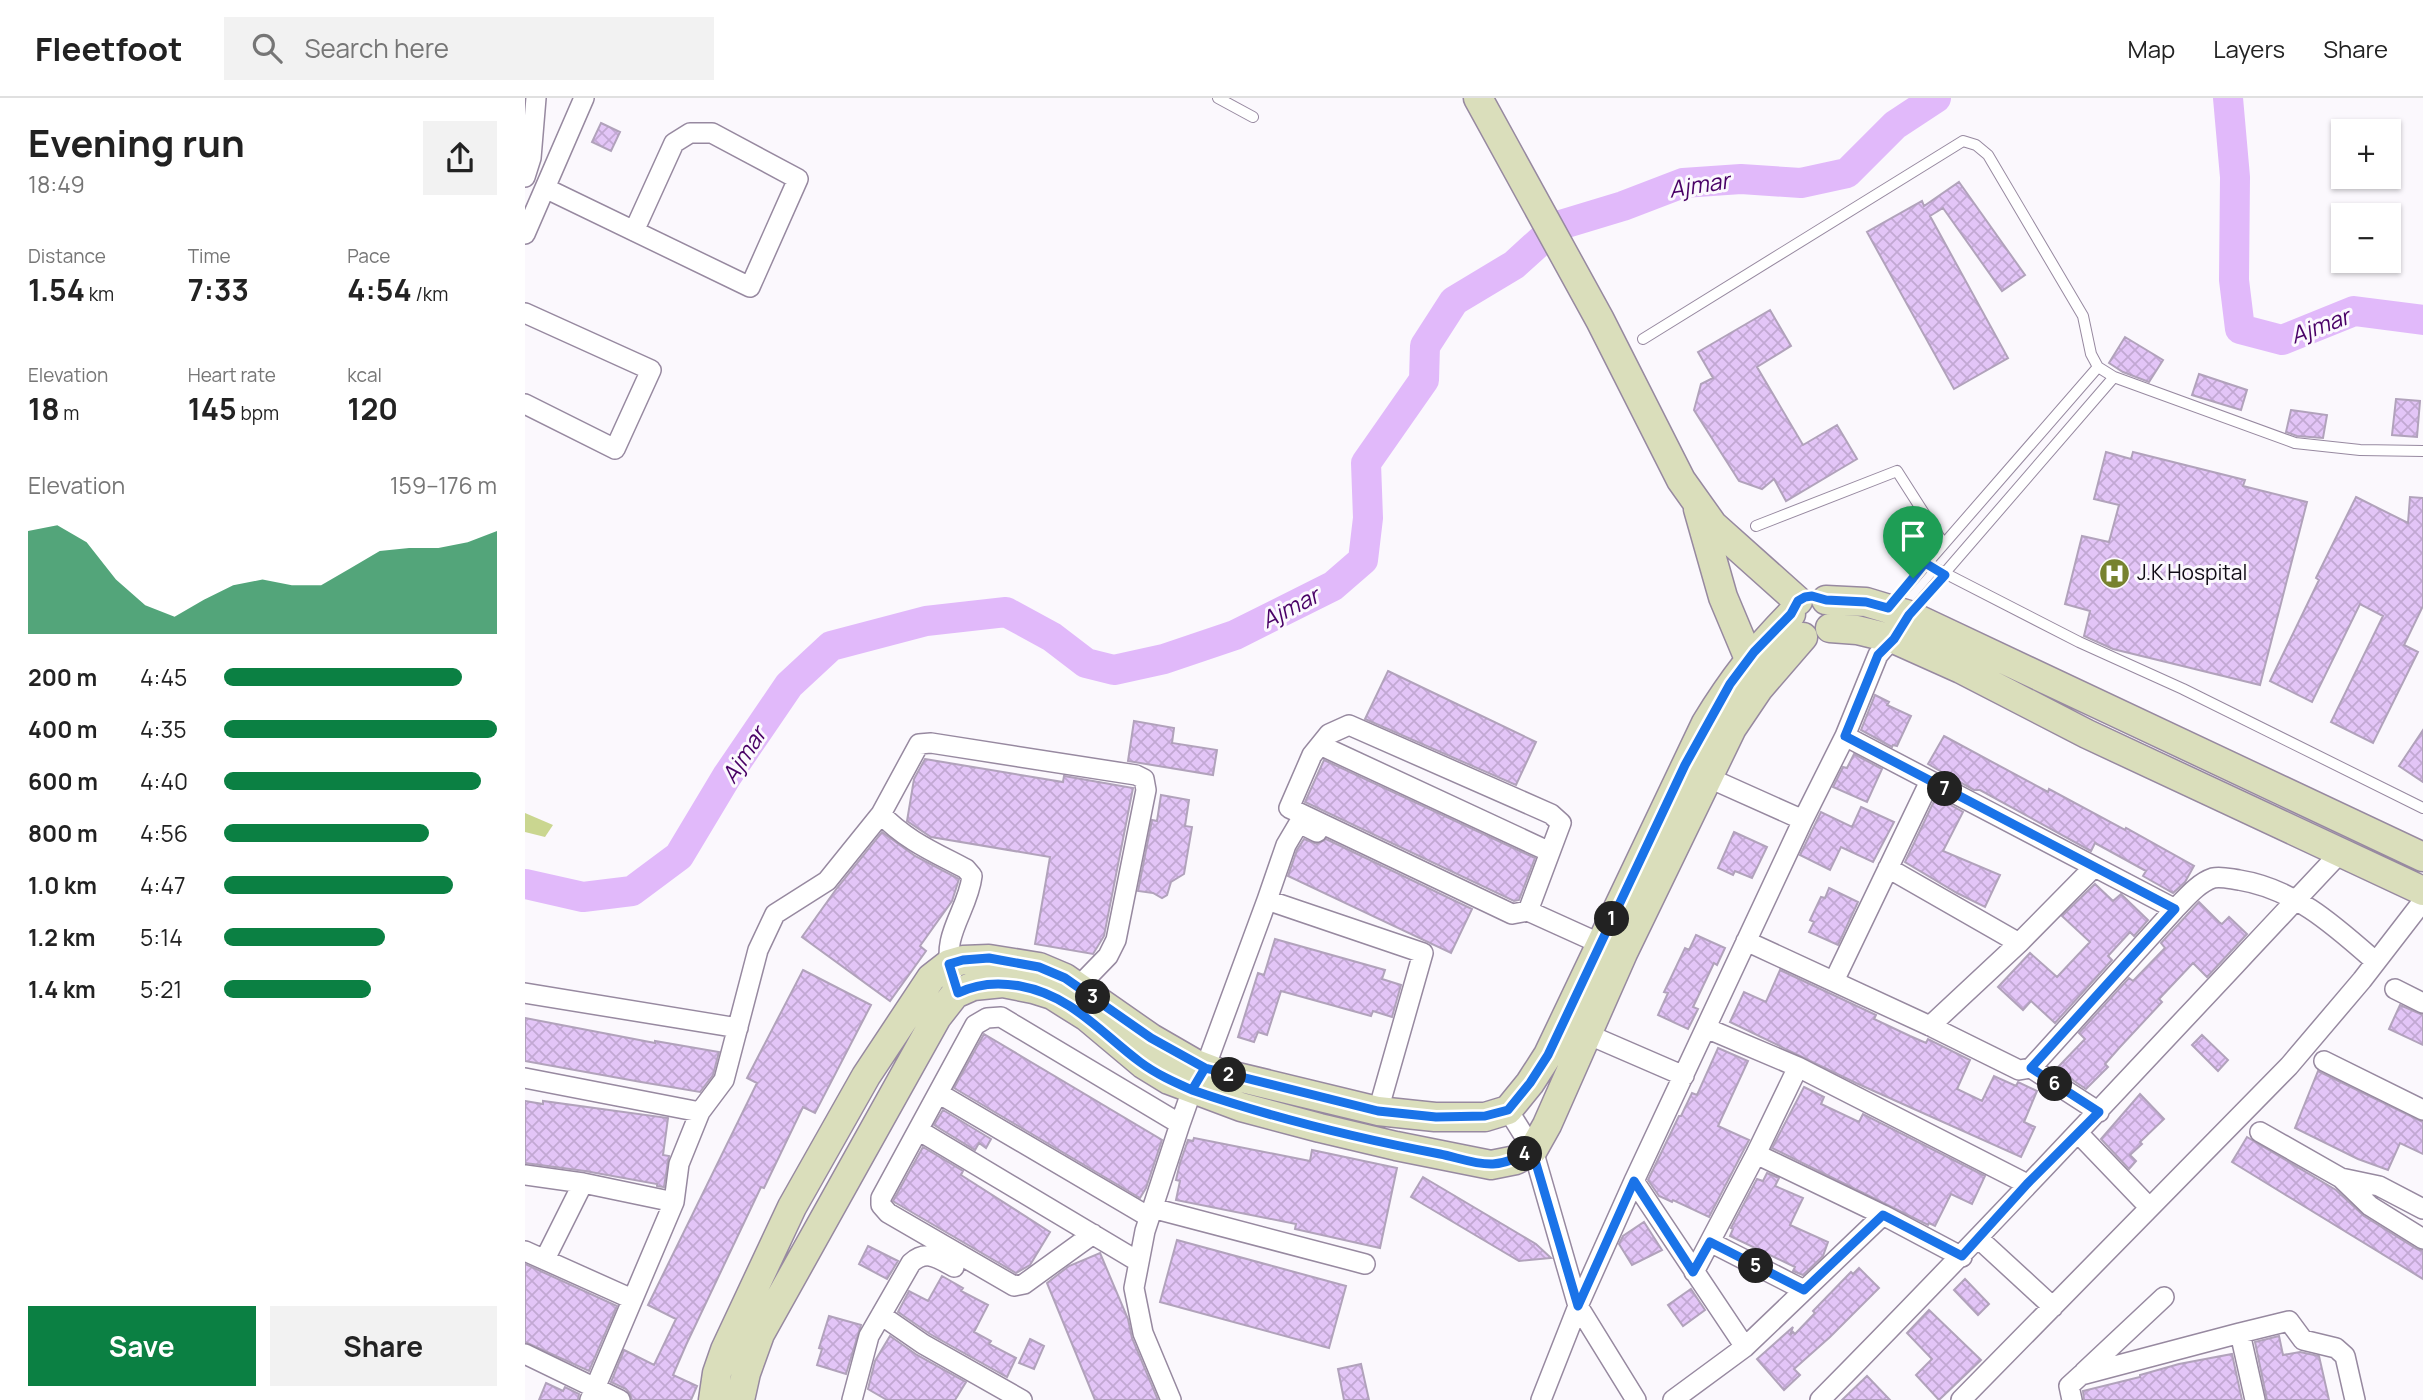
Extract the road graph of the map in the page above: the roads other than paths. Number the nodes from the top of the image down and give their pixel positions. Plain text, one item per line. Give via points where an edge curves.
1 (536, 98) edge
2 (584, 98) edge
3 (1218, 98) edge
4 (1478, 98) edge
5 (1253, 117) dead end
6 (525, 177) edge
7 (545, 188) junction
8 (634, 231) junction
9 (525, 234) edge
10 (525, 313) edge
11 (1643, 339) dead end
12 (2098, 367) junction
13 (2114, 377) junction
14 (525, 404) edge
15 (2423, 451) edge
16 (1696, 501) junction
17 (1756, 526) dead end
18 (1943, 543) junction
19 (1925, 563) junction
20 (1945, 575) junction
21 (1898, 611) junction
22 (1805, 613) junction
23 (1882, 642) junction
24 (1749, 659) junction
25 (1845, 736) junction
26 (1320, 745) junction
27 (1707, 777) junction
28 (1930, 781) junction
29 (2423, 808) edge
30 (881, 814) junction
31 (1803, 820) junction
32 (1551, 852) junction
33 (2341, 852) junction
34 (2423, 857) edge
35 (2094, 867) junction
36 (1888, 868) junction
37 (2423, 891) edge
38 (2296, 899) junction
39 (1267, 900) junction
40 (2423, 901) edge
41 (1471, 903) dead end
42 (2175, 909) junction
43 (1528, 911) junction
44 (1746, 941) junction
45 (2019, 943) junction
46 (1611, 949) junction
47 (2376, 962) junction
48 (949, 964) junction
49 (1834, 981) junction
50 (2395, 989) dead end
51 (525, 993) edge
52 (958, 993) junction
53 (1083, 1002) junction
54 (2423, 1003) edge
55 (1930, 1026) junction
56 (738, 1028) junction
57 (1706, 1028) junction
58 (1587, 1034) junction
59 (2324, 1061) dead end
60 (1798, 1067) junction
61 (2031, 1068) junction
62 (1684, 1076) junction
63 (525, 1078) edge
64 (1199, 1079) junction
65 (938, 1093) junction
66 (1508, 1110) junction
67 (2423, 1110) edge
68 (1378, 1111) junction
69 (700, 1112) junction
70 (2099, 1112) junction
71 (1180, 1124) junction
72 (918, 1130) junction
73 (2260, 1132) dead end
74 (2078, 1133) junction
75 (1532, 1150) junction
76 (1756, 1154) junction
77 (525, 1175) edge
78 (2341, 1178) junction
79 (1634, 1181) junction
80 (583, 1183) junction
81 (2027, 1184) junction
82 (674, 1202) junction
83 (2149, 1207) junction
84 (2423, 1209) edge
85 (1151, 1213) junction
86 (1883, 1215) junction
87 (1093, 1234) junction
88 (1977, 1238) junction
89 (2423, 1239) edge
90 (1710, 1242) junction
91 (525, 1251) edge
92 (1962, 1256) junction
93 (545, 1259) junction
94 (1139, 1262) junction
95 (1365, 1264) dead end
96 (954, 1267) dead end
97 (1693, 1272) junction
98 (1804, 1290) junction
99 (2164, 1297) dead end
100 (632, 1299) junction
101 (1578, 1306) junction
102 (2053, 1307) junction
103 (881, 1315) junction
104 (2240, 1332) junction
105 (1745, 1348) junction
106 (525, 1354) edge
107 (2081, 1375) junction
108 (593, 1394) edge
109 (620, 1400) edge
110 (713, 1400) edge
111 (740, 1400) edge
112 (852, 1400) edge
113 (1021, 1400) edge
114 (1171, 1400) edge
115 (1541, 1400) edge
116 (1636, 1400) edge
117 (1673, 1400) edge
118 (1820, 1400) edge
119 (1961, 1400) edge
120 (2072, 1400) edge
121 (2255, 1400) edge
122 (2355, 1400) edge

1 - 6 street
2 - 7 street
3 - 5 lane
4 - 16 street
7 - 8 street
7 - 9 street
8 - 8 street via 674,143 690,133 712,133 798,179 750,286
10 - 14 street via 651,370 615,449
11 - 12 lane via 1963,141 1988,155 2083,316
12 - 13 lane
12 - 18 lane
13 - 15 lane via 2295,443
13 - 20 lane
16 - 22 street via 1713,525
16 - 24 street via 1723,597
17 - 18 lane via 1897,471
18 - 19 lane
19 - 20 lane
19 - 21 lane
20 - 21 lane
20 - 29 lane
21 - 22 street via 1866,602
21 - 23 street
21 - 34 street
22 - 23 street via 1833,612 1830,628
22 - 24 street
22 - 27 street via 1732,728
23 - 25 street
23 - 33 street via 1961,669 2087,734
24 - 46 street via 1706,723
25 - 28 street
25 - 31 street
26 - 32 street
26 - 32 street via 1329,734 1349,725 1551,814 1561,823
26 - 43 street via 1289,808 1512,914
27 - 31 street
27 - 46 street
28 - 35 street
28 - 36 street
30 - 48 street via 894,829 972,876 951,934
30 - 53 street via 919,744 1144,779 1146,790 1116,940
30 - 56 street via 827,881 775,914 758,950
31 - 44 street
32 - 43 street
33 - 37 street
33 - 38 street
35 - 42 street
35 - 45 street
36 - 45 street
36 - 49 street
38 - 42 street via 2247,881 2215,877
38 - 47 street
38 - 70 street
39 - 41 street via 1286,845 1299,823
39 - 64 street
39 - 68 street via 1423,953
40 - 47 street
42 - 61 street
43 - 46 street
44 - 49 street
44 - 57 street
45 - 55 street
46 - 58 street
46 - 66 street via 1548,1055
47 - 83 street via 2289,1066
48 - 52 street
48 - 53 street via 989,958 1039,967
48 - 110 street via 931,978 866,1076 792,1207 725,1350
49 - 55 street
50 - 54 street
51 - 56 street
52 - 53 street via 973,986 1003,983
52 - 111 street via 937,1017 760,1334
53 - 64 street via 1106,1035 1143,1064
55 - 61 street via 2019,1070
56 - 69 street via 724,1080
57 - 60 street
57 - 62 street
58 - 62 street
58 - 75 street
59 - 67 street
60 - 76 street
60 - 81 street
61 - 70 street
62 - 79 street
63 - 69 street
64 - 68 street
64 - 71 street
64 - 75 street via 1241,1107 1395,1146 1491,1165 1515,1160
65 - 71 street via 975,1025 1001,1017
65 - 72 street
65 - 85 street
66 - 68 street via 1485,1116 1436,1117
66 - 75 street
69 - 82 street via 679,1164
70 - 74 street
71 - 85 street
72 - 87 street
72 - 87 street via 881,1198 888,1213 1014,1286 1024,1284
73 - 78 street
74 - 81 street
74 - 83 street
75 - 101 street
76 - 86 street
76 - 90 street
77 - 80 street
78 - 84 street via 2379,1186
78 - 89 street via 2370,1206
79 - 97 street
79 - 101 street
80 - 82 street
80 - 93 street
81 - 88 street
82 - 100 street
83 - 102 street
85 - 94 street
85 - 95 street
86 - 92 street
86 - 98 street
87 - 94 street
88 - 92 street
88 - 102 street
90 - 97 street
90 - 98 street
91 - 93 street
92 - 118 street
93 - 100 street
94 - 114 street via 1134,1288 1143,1333
96 - 103 street via 930,1254 918,1256
97 - 105 street
98 - 105 street
99 - 107 street
100 - 108 street
101 - 115 street
101 - 116 street
102 - 119 street
103 - 112 street via 869,1336
103 - 113 street
104 - 107 street
104 - 121 street
104 - 122 street via 2289,1321 2303,1340 2336,1348 2345,1356
105 - 117 street
106 - 108 street
107 - 120 street via 2069,1386
108 - 109 street

